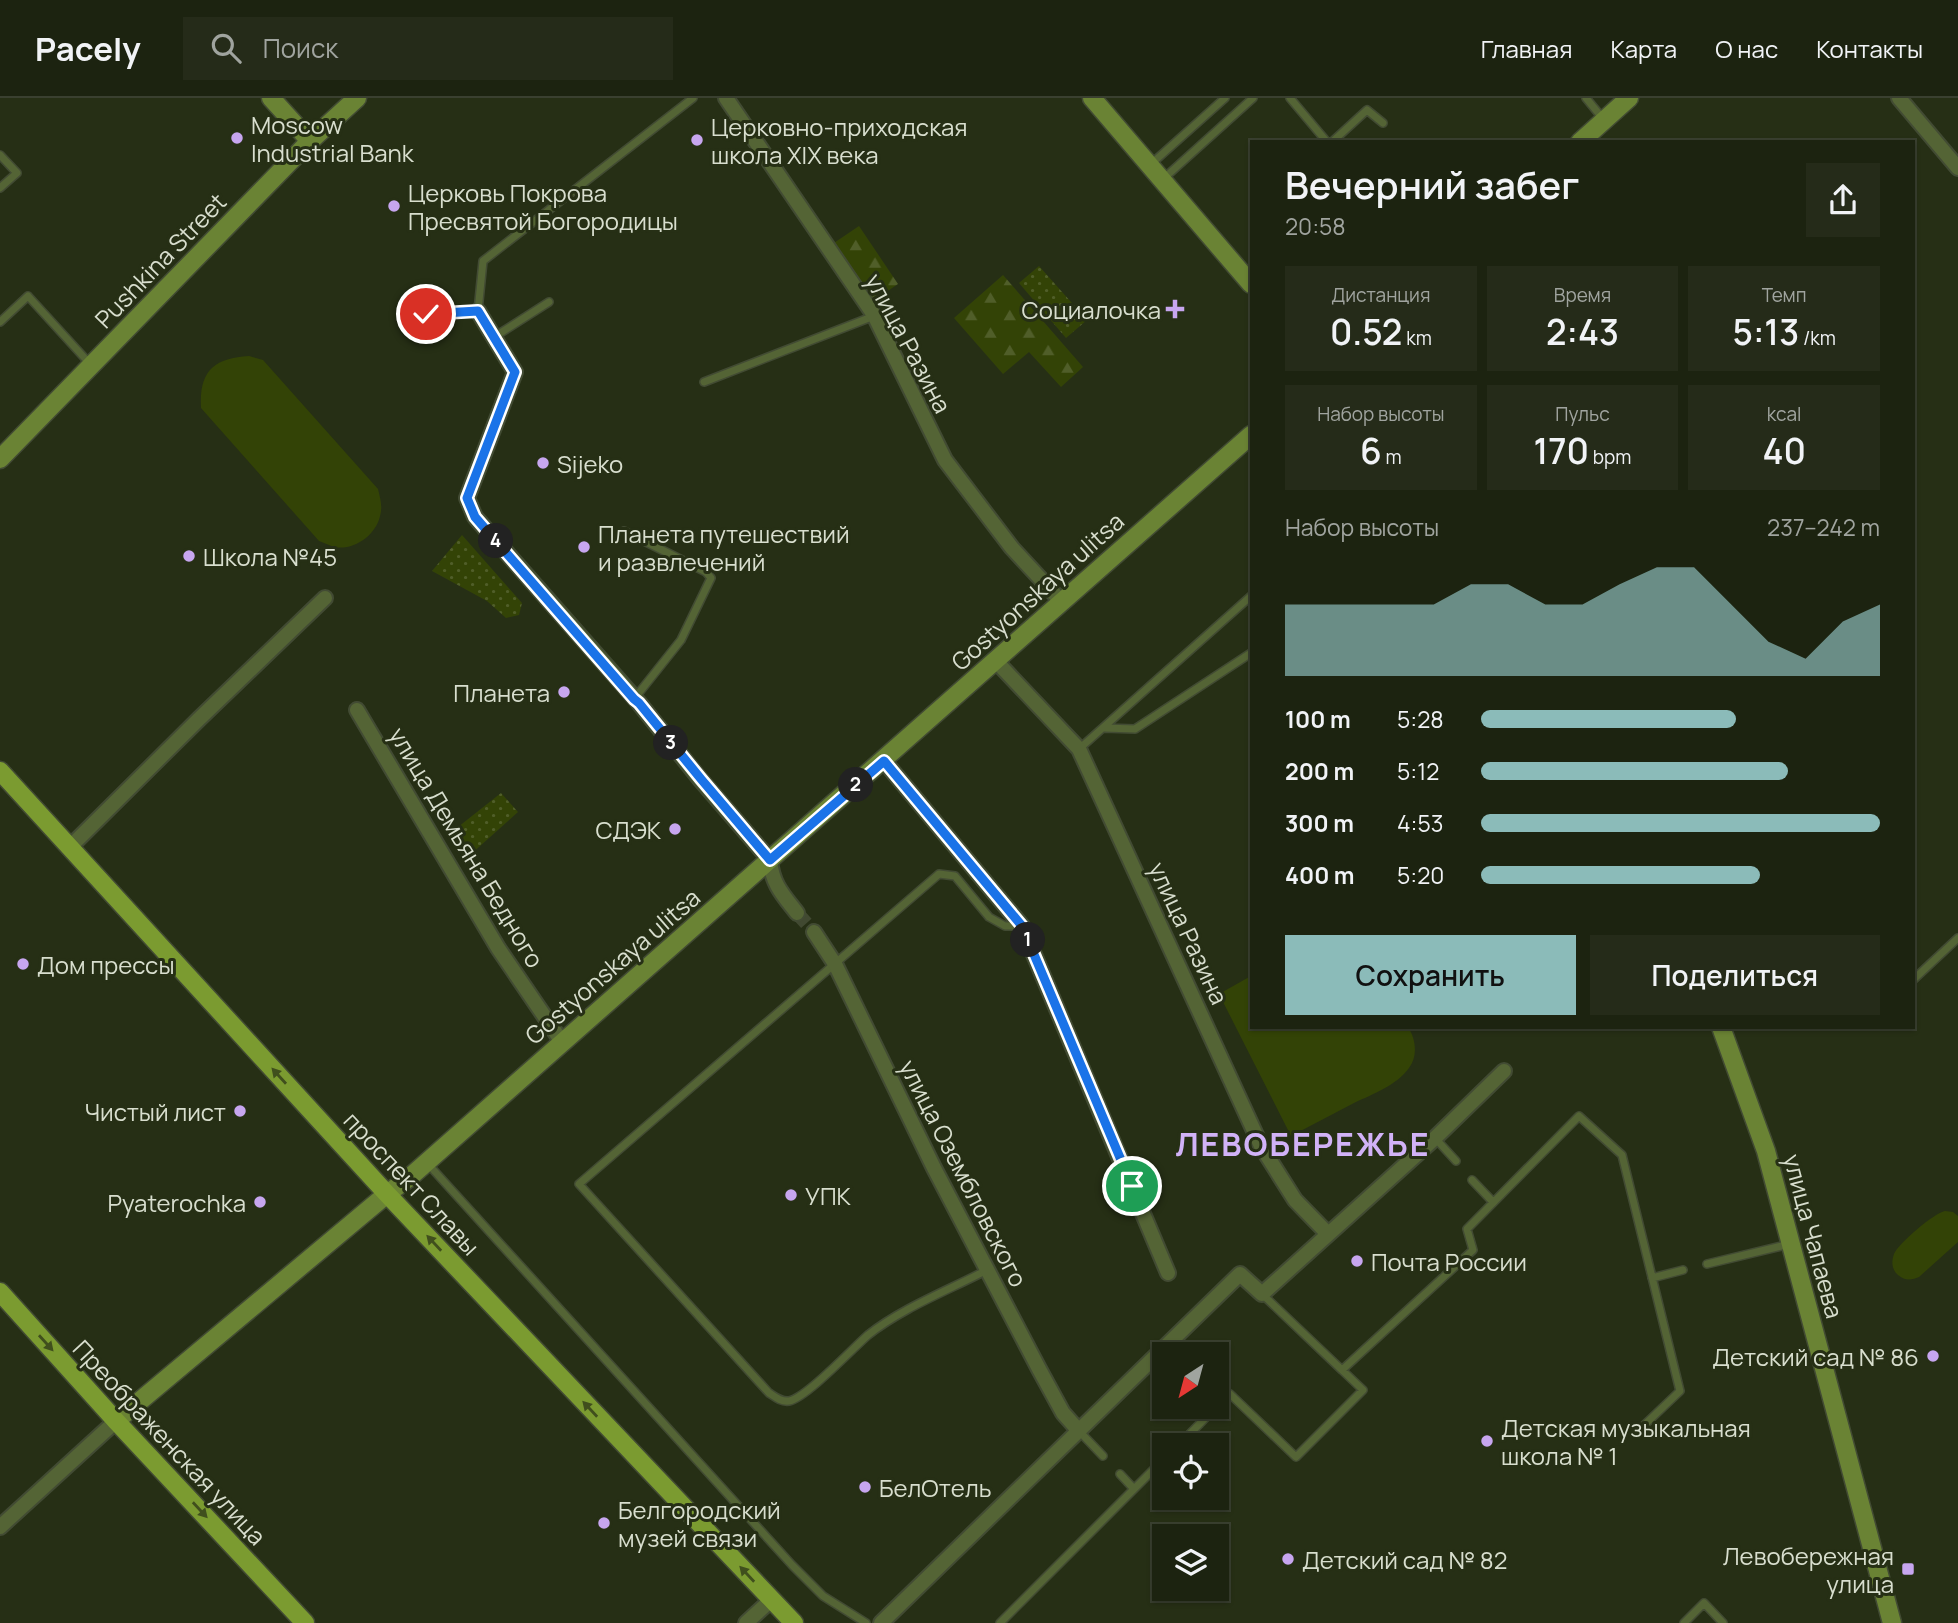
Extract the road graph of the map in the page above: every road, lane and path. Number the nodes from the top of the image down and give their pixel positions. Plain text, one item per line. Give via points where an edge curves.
1 (271, 98) edge
2 (357, 98) edge
3 (693, 98) edge
4 (726, 98) edge
5 (1092, 98) edge
6 (1225, 98) edge
7 (1253, 98) edge
8 (1290, 98) edge
9 (1586, 98) edge
10 (1629, 98) edge
11 (1899, 98) edge
12 (1605, 121) junction
13 (1383, 123) dead end
14 (1328, 140) edge
15 (1332, 140) edge
16 (1582, 140) edge
17 (310, 141) junction
18 (0, 155) edge
19 (1149, 165) junction
20 (1958, 168) edge
21 (1162, 180) junction
22 (0, 188) edge
23 (1250, 283) edge
24 (549, 302) dead end
25 (478, 311) junction
26 (426, 314) dead end
27 (874, 315) junction
28 (0, 322) edge
29 (494, 337) junction
30 (91, 365) junction
31 (704, 382) dead end
32 (1250, 436) edge
33 (0, 459) edge
34 (624, 531) dead end
35 (1250, 597) edge
36 (325, 598) dead end
37 (1061, 601) junction
38 (1250, 654) edge
39 (995, 660) junction
40 (634, 699) junction
41 (357, 710) dead end
42 (1104, 728) junction
43 (1079, 749) junction
44 (884, 761) junction
45 (0, 771) edge
46 (70, 848) junction
47 (770, 860) junction
48 (797, 913) tunnel mouth
49 (1022, 926) junction
50 (814, 932) tunnel mouth
51 (1958, 938) edge
52 (835, 964) junction
53 (1915, 978) edge
54 (1722, 1029) edge
55 (562, 1042) junction
56 (1504, 1071) dead end
57 (1435, 1138) junction
58 (426, 1161) junction
59 (1456, 1161) dead end
60 (1472, 1180) dead end
61 (387, 1194) junction
62 (1493, 1202) junction
63 (1328, 1234) junction
64 (1790, 1244) junction
65 (1707, 1264) dead end
66 (987, 1270) junction
67 (1683, 1270) dead end
68 (1168, 1273) dead end
69 (1652, 1278) junction
70 (0, 1292) edge
71 (1262, 1294) junction
72 (1342, 1370) junction
73 (1229, 1395) edge
74 (1204, 1419) edge
75 (116, 1421) junction
76 (1639, 1430) dead end
77 (1079, 1431) junction
78 (1191, 1433) edge
79 (1103, 1456) dead end
80 (1152, 1471) edge
81 (1121, 1474) dead end
82 (1134, 1489) junction
83 (0, 1527) edge
84 (771, 1600) junction
85 (305, 1623) edge
86 (746, 1623) edge
87 (794, 1623) edge
88 (866, 1623) edge
89 (881, 1623) edge
90 (1000, 1623) edge
91 (1684, 1623) edge
92 (1723, 1623) edge
93 (1892, 1623) edge

1 - 17 street
2 - 17 street, Pushkina Street
3 - 25 lane via 483,261
4 - 27 street, улица Разина
5 - 19 street
6 - 19 lane
7 - 21 lane
8 - 14 lane
9 - 12 lane
10 - 12 street
11 - 20 street
12 - 16 street
13 - 15 lane via 1367,110
17 - 30 street, Pushkina Street
18 - 22 lane via 17,173
19 - 21 street
21 - 23 street
24 - 29 lane
25 - 26 lane
25 - 29 street
27 - 31 lane
27 - 37 street, улица Разина via 945,460 1012,548
28 - 30 lane via 28,296
29 - 40 street via 515,372 467,498 475,517
30 - 33 street, Pushkina Street
32 - 37 street, Gostyonskaya ulitsa
34 - 40 lane via 711,578 681,640
35 - 42 lane
36 - 46 street
37 - 39 street, Gostyonskaya ulitsa
38 - 42 lane via 1135,729
39 - 43 street, улица Разина
39 - 44 street, Gostyonskaya ulitsa
40 - 47 street
41 - 55 street, улица Демьяна Бедного via 499,948
42 - 43 lane
43 - 63 street, улица Разина via 1261,1146 1295,1200
44 - 47 street, Gostyonskaya ulitsa
44 - 49 street
45 - 46 main road, проспект Славы
61 -> 46 main road, проспект Славы
47 - 48 street via 772,876
47 - 55 street, Gostyonskaya ulitsa
49 - 52 lane via 1005,926 989,917 955,876 939,874
49 - 68 street
50 - 52 street, улица Озембловского
51 - 53 lane
52 - 66 street, улица Озембловского
52 - 66 lane via 579,1184 779,1400 803,1394 892,1319
54 - 64 street, улица Чапаева via 1766,1151
55 - 58 street, Gostyonskaya ulitsa
56 - 57 street
57 - 59 lane
57 - 63 street
58 - 61 street, Gostyonskaya ulitsa
58 - 88 lane via 792,1565 823,1596
60 - 62 lane
61 - 75 street, Gostyonskaya ulitsa
84 -> 61 main road, проспект Славы
62 - 69 lane via 1579,1116 1622,1155
62 - 72 lane via 1466,1229 1473,1250
63 - 71 street
64 - 65 lane
64 - 93 street, улица Чапаева
66 - 77 street, улица Озембловского via 1063,1413
67 - 69 lane
69 - 76 lane via 1680,1391
70 -> 75 main road, Преображенская улица
71 - 72 lane
71 - 77 street via 1240,1274
72 - 73 lane via 1363,1390 1296,1457
74 - 78 lane
75 - 83 street, Gostyonskaya ulitsa
75 -> 85 main road, Преображенская улица
77 - 79 lane
77 - 89 street
80 - 82 lane
81 - 82 lane
82 - 90 lane
84 - 86 street
84 - 87 main road, проспект Славы
91 - 92 lane via 1704,1603

